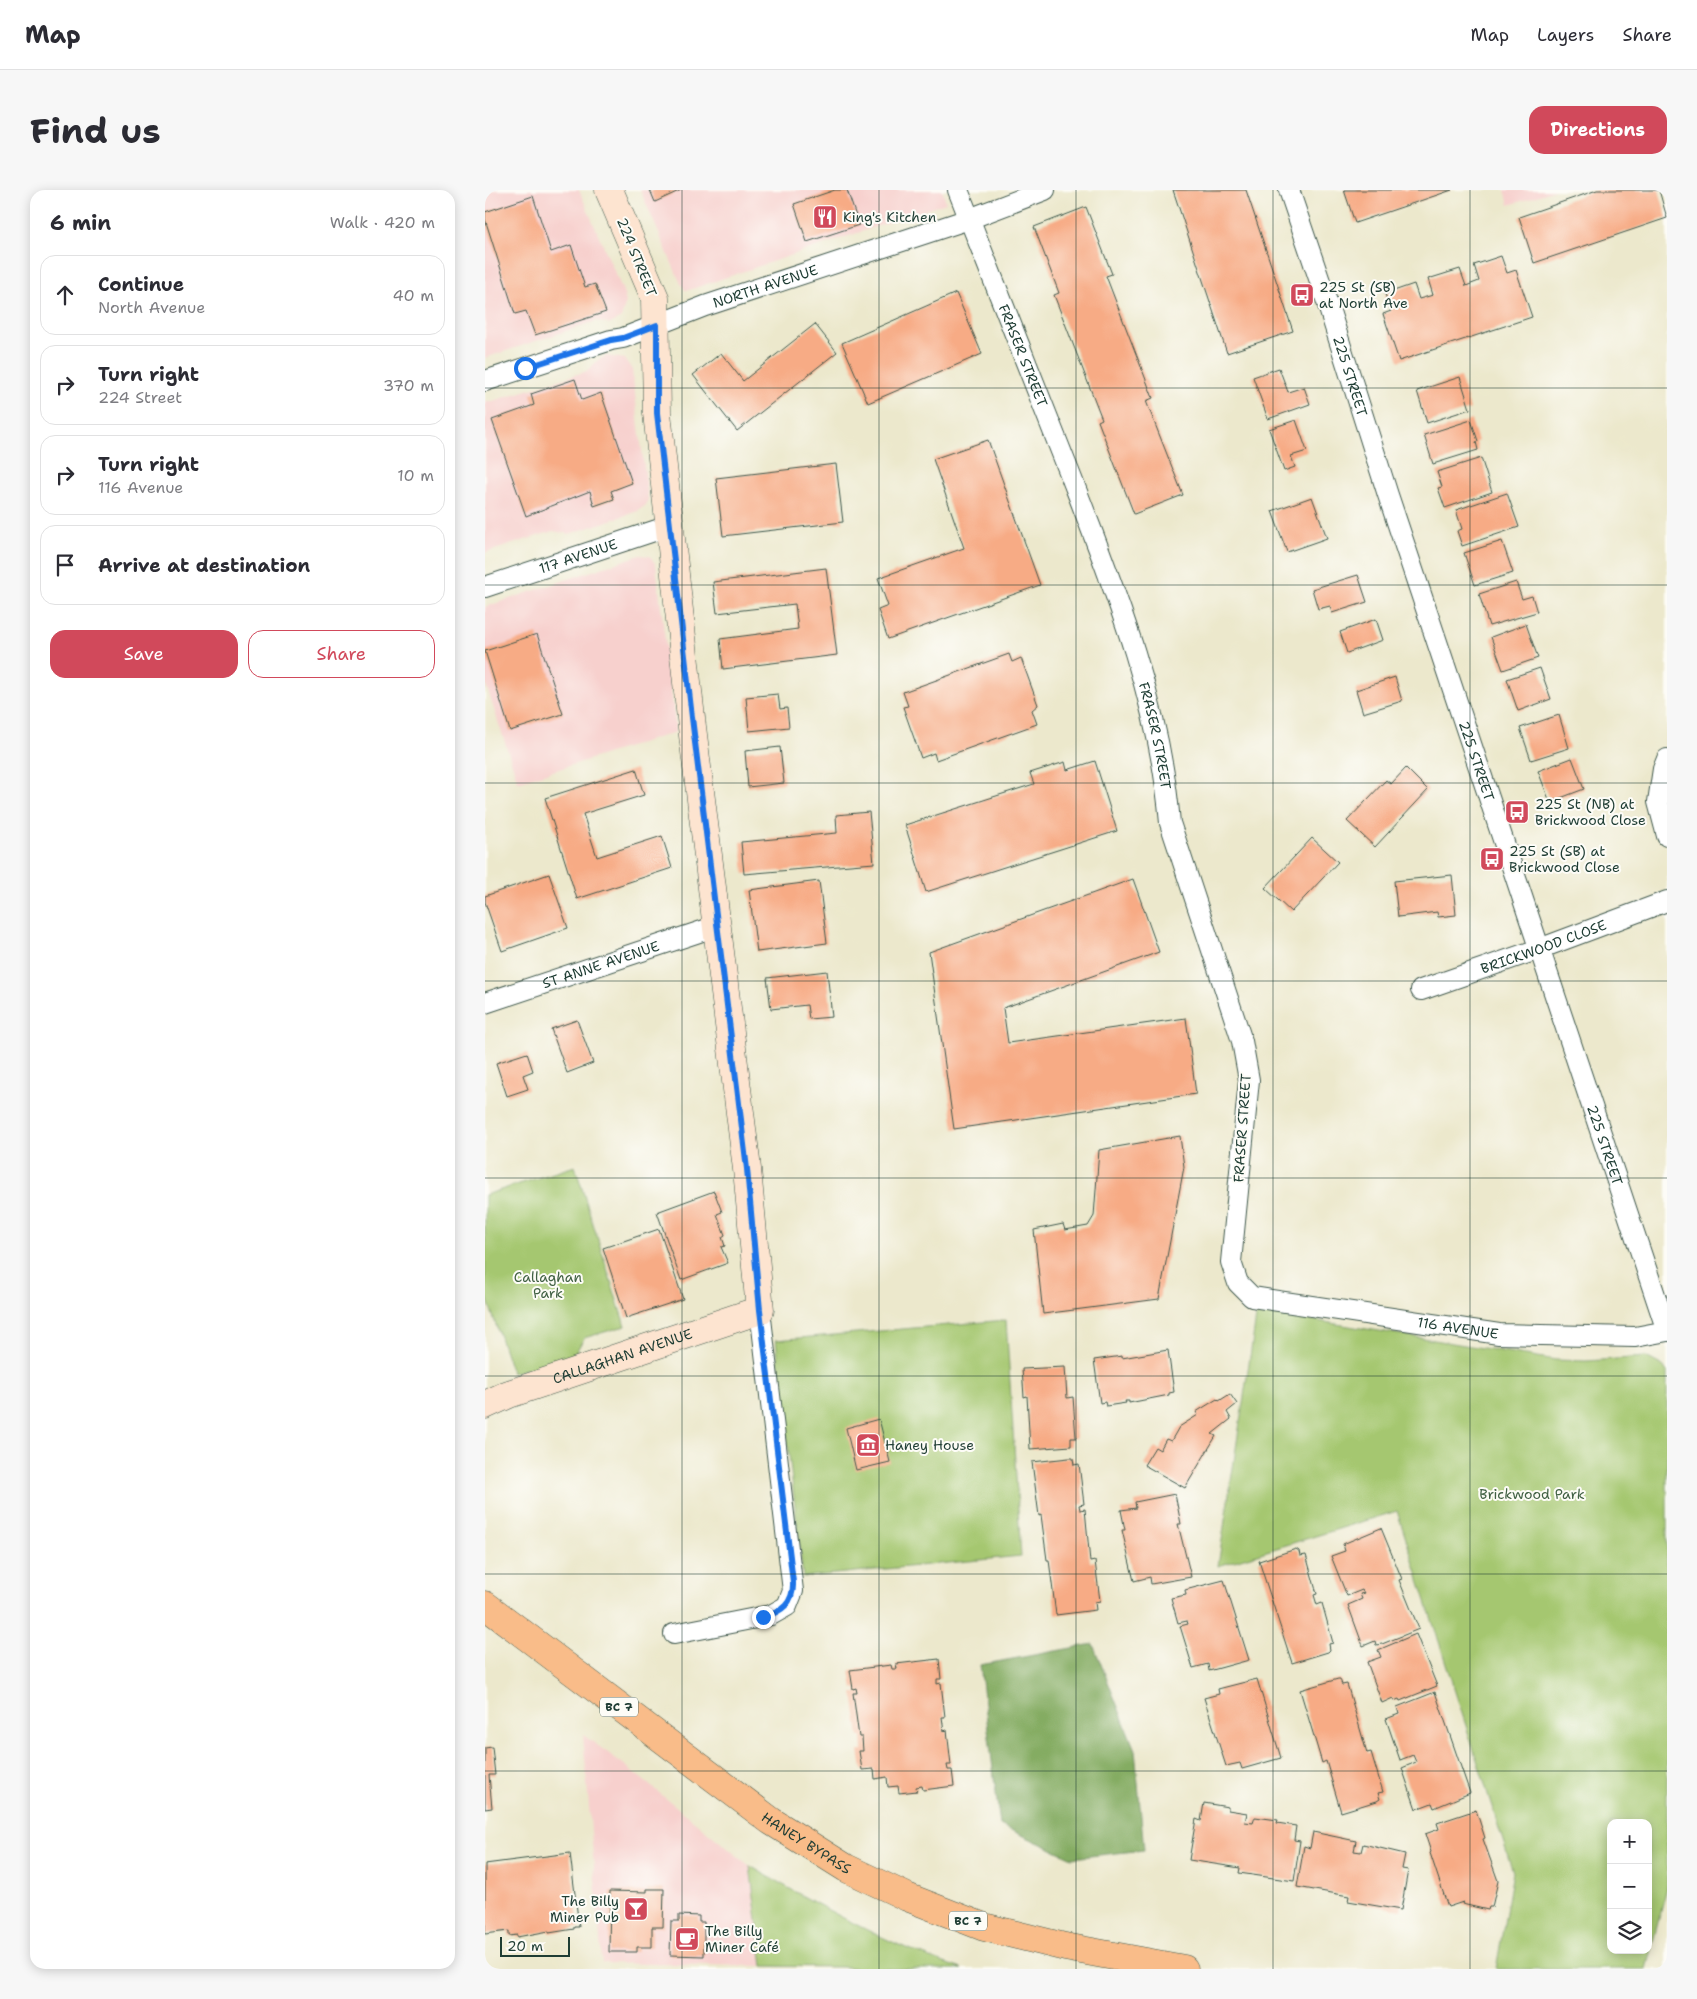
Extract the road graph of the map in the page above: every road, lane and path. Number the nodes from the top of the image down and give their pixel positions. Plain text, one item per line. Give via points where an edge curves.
1 (609, 190) edge
2 (958, 190) edge
3 (1045, 190) edge
4 (1289, 190) edge
5 (969, 219) junction
6 (657, 325) junction
7 (485, 381) edge
8 (669, 526) junction
9 (485, 587) edge
10 (1667, 759) edge
11 (1667, 836) edge
12 (1667, 901) edge
13 (717, 926) junction
14 (1539, 949) junction
15 (1421, 990) dead end
16 (485, 1003) edge
17 (1252, 1297) joint
18 (760, 1310) junction
19 (1667, 1331) edge
20 (485, 1405) edge
21 (485, 1605) edge
22 (673, 1634) dead end
23 (1184, 1969) edge

1 - 6 street, 224 STREET via 651,286
2 - 5 street, FRASER STREET
3 - 5 street, NORTH AVENUE
4 - 14 street, 225 STREET
5 - 6 street, NORTH AVENUE via 705,306
5 - 17 street, FRASER STREET via 1116,592 1154,722 1167,787 1170,823 1243,1041 1249,1080 1231,1262 1238,1283
6 - 7 street, NORTH AVENUE
6 - 8 street, 224 STREET via 657,413
8 - 9 street, 117 AVENUE
8 - 13 street, 224 STREET
10 - 11 street via 1658,802
12 - 14 street, BRICKWOOD CLOSE
13 - 16 street, ST ANNE AVENUE
13 - 18 street, 224 STREET via 747,1169
14 - 15 street, BRICKWOOD CLOSE
14 - 19 street, 225 STREET
17 - 19 street, 116 AVENUE via 1499,1334 1635,1337
18 - 20 street, CALLAGHAN AVENUE via 509,1394
18 - 22 street, 224 STREET via 793,1590 787,1606 780,1611
21 - 23 highway, HANEY BYPASS / BC 7 via 771,1822 846,1868 907,1898 984,1927 1065,1947

